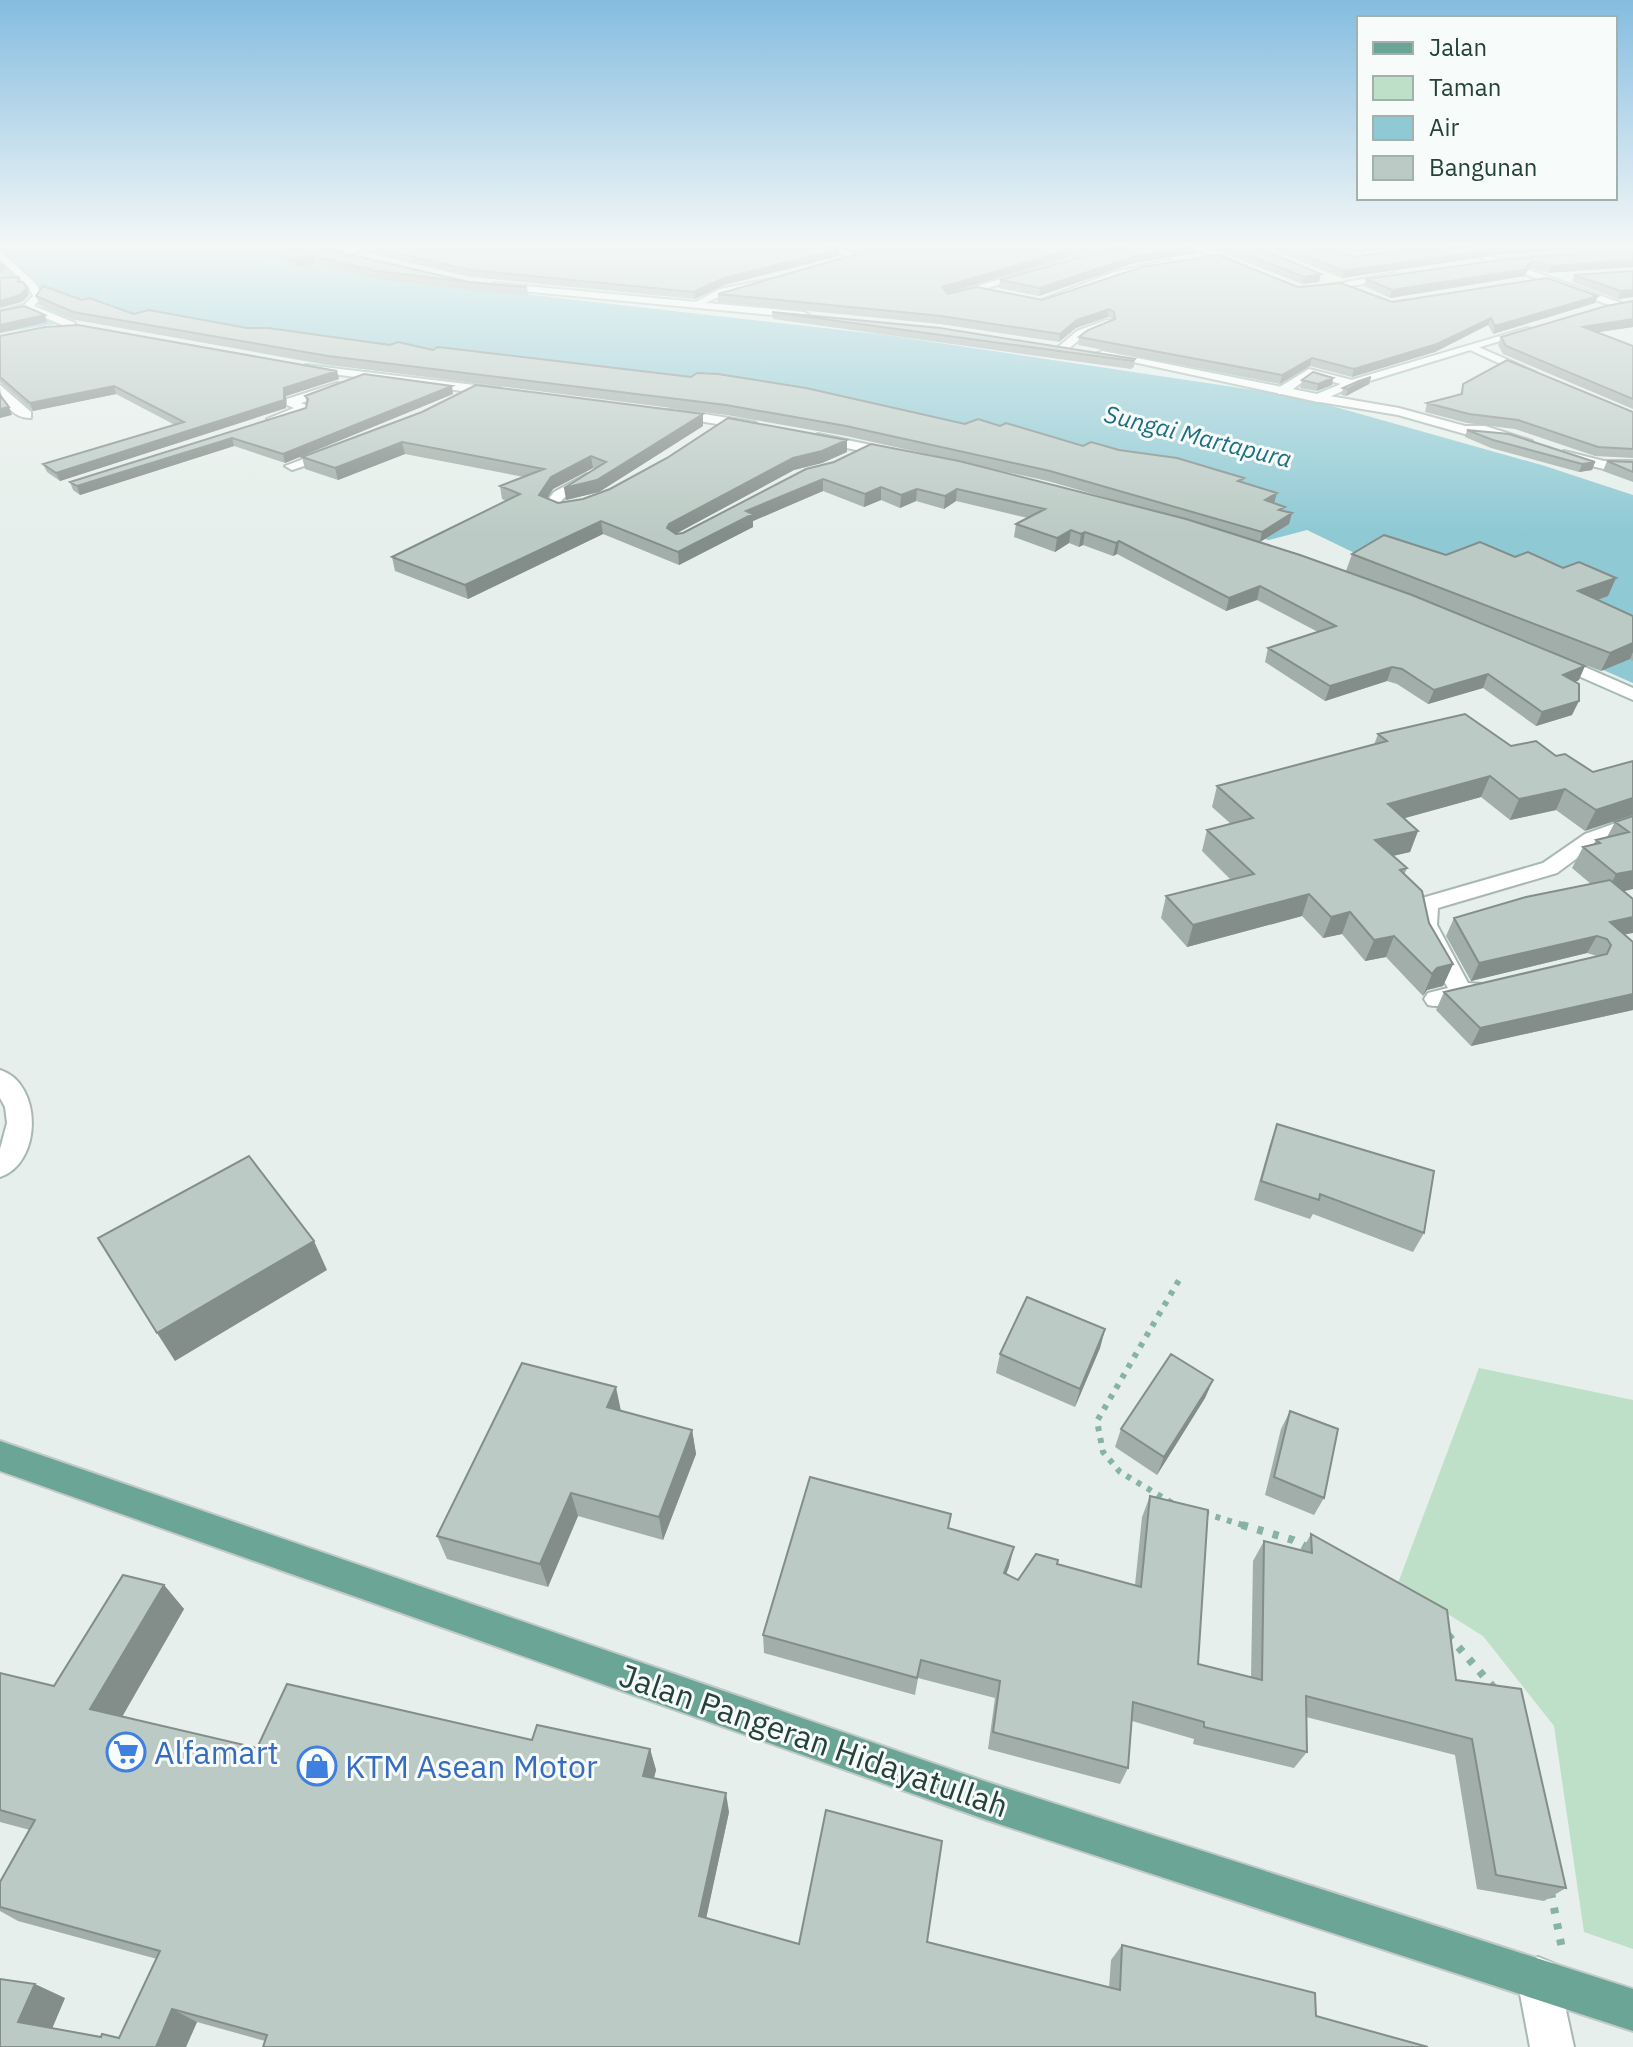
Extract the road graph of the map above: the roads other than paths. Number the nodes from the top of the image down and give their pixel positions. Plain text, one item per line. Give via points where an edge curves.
1 (1068, 344) edge
2 (1488, 344) edge
3 (1049, 346) edge
4 (1063, 348) junction
5 (1474, 348) junction
6 (1077, 350) edge
7 (1091, 352) edge
8 (290, 365) edge
9 (367, 376) junction
10 (1543, 379) edge
11 (1352, 383) junction
12 (0, 389) edge
13 (478, 390) junction
14 (1282, 391) junction
15 (521, 395) edge
16 (1318, 398) junction
17 (458, 400) edge
18 (1426, 405) edge
19 (664, 412) edge
20 (1399, 412) junction
21 (27, 415) dead end
22 (726, 422) junction
23 (258, 424) edge
24 (713, 430) edge
25 (774, 430) edge
26 (804, 435) edge
27 (345, 447) edge
28 (872, 449) junction
29 (912, 458) edge
30 (850, 459) edge
31 (1633, 465) edge
32 (292, 466) dead end
33 (597, 474) edge
34 (593, 502) edge
35 (1543, 653) edge
36 (1633, 695) edge
37 (1633, 823) edge
38 (1490, 986) edge
39 (1462, 993) junction
40 (1436, 999) dead end
41 (0, 1079) edge
42 (0, 1167) edge
43 (0, 1456) edge
44 (1554, 1984) junction
45 (1633, 2010) edge
46 (1552, 2047) edge

1 - 4 street
2 - 5 street
3 - 4 street
4 - 6 street
5 - 10 street
5 - 11 street
7 - 14 street
8 - 9 street
9 - 13 street
9 - 23 street via 291,402 304,409
11 - 14 street via 1309,372
11 - 16 street
12 - 21 street
13 - 15 street
13 - 17 street
14 - 16 street
16 - 20 street
18 - 20 street
19 - 22 street
20 - 31 street via 1465,430 1509,435 1604,465
22 - 24 street
22 - 25 street
26 - 28 street
27 - 32 street
28 - 29 street
28 - 30 street
33 - 34 street via 559,495 550,506 568,511
35 - 36 street
37 - 39 street via 1592,838 1550,868 1430,903 1426,925
38 - 39 street
39 - 40 street
41 - 42 street via 18,1107 20,1124
43 - 44 main road, Jalan Pangeran Hidayatullah via 987,1801
44 - 45 main road, Jalan Pangeran Hidayatullah
44 - 46 street

